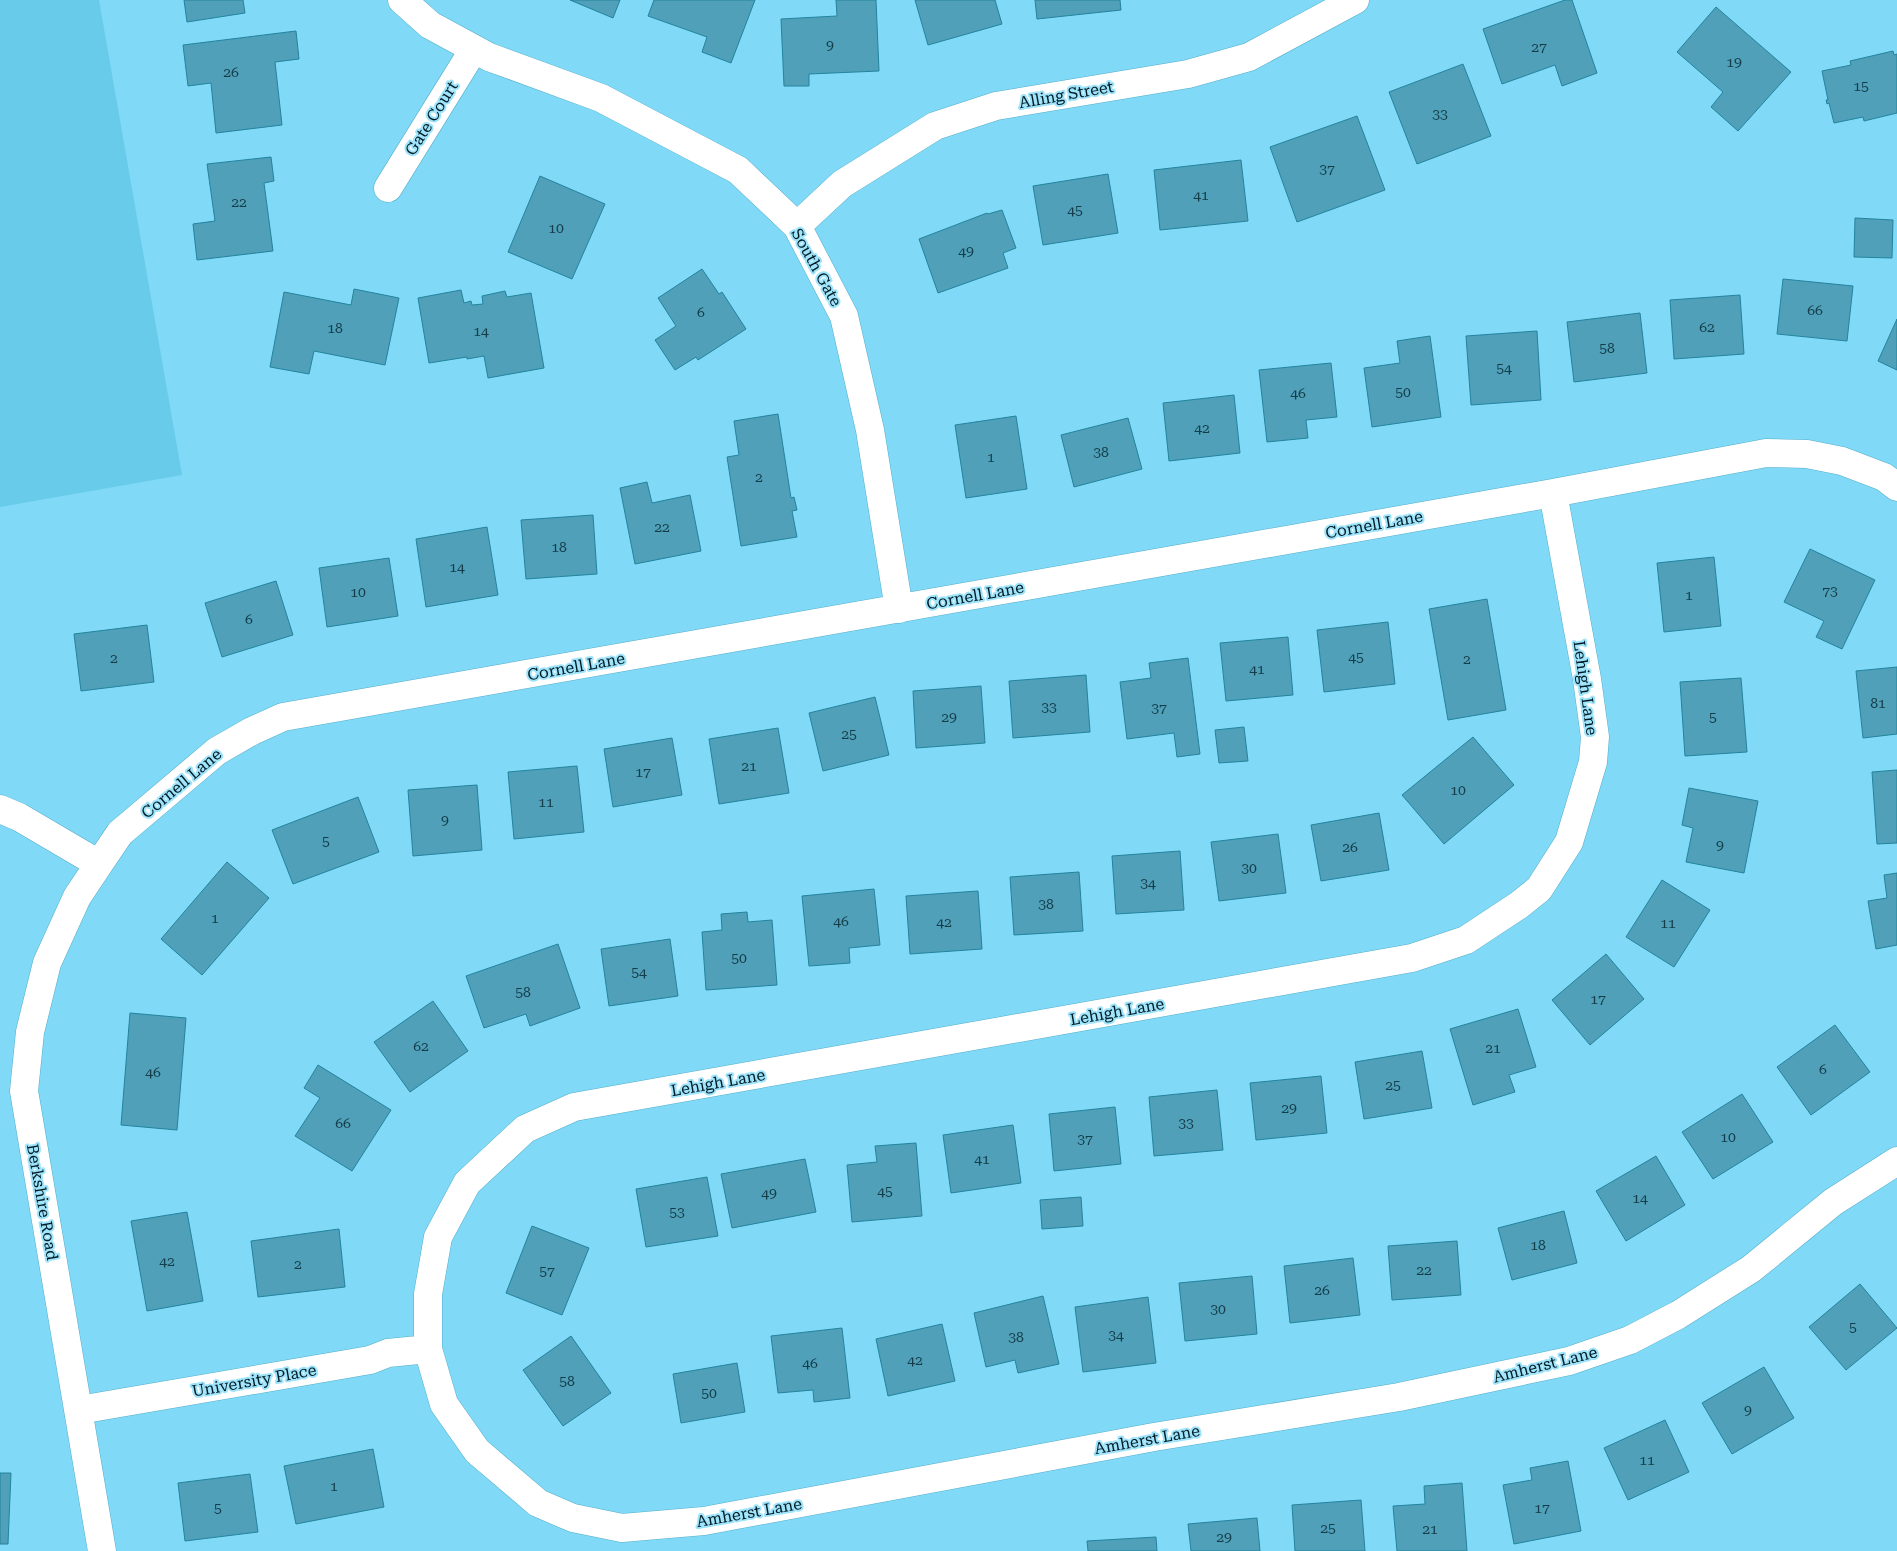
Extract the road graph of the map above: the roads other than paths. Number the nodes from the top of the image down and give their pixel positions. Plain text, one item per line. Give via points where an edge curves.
1 (402, 0) edge
2 (1355, 0) edge
3 (474, 49) junction
4 (388, 188) dead end
5 (797, 226) junction
6 (1897, 487) edge
7 (1553, 493) junction
8 (899, 609) junction
9 (0, 809) edge
10 (99, 864) junction
11 (1897, 1161) edge
12 (428, 1349) junction
13 (78, 1410) junction
14 (102, 1551) edge

1 - 3 street, South Gate via 430,25
2 - 5 street, Alling Street via 1249,57 1188,74 996,106 935,126 842,184
3 - 4 street, Gate Court
3 - 5 street, South Gate via 601,98 738,170
5 - 8 street, South Gate via 844,316 870,430
6 - 7 street, Cornell Lane via 1884,477 1842,460 1807,454 1766,453
7 - 8 street, Cornell Lane
7 - 12 street, Lehigh Lane via 1587,679 1595,736 1593,762 1568,842 1539,889 1519,905 1466,940 1412,958 574,1108 525,1129 467,1183 438,1237 428,1294
8 - 10 street, Cornell Lane via 283,717 217,751 120,833
9 - 10 street via 19,816
10 - 13 street, Berkshire Road via 76,897 47,964 30,1032 24,1091
11 - 12 street, Amherst Lane via 1833,1202 1751,1269 1678,1315 1630,1340 1569,1361 1399,1397 1144,1439 704,1521 622,1528 573,1518 538,1502 477,1452 444,1404
12 - 13 street, University Place
13 - 14 street, Berkshire Road

